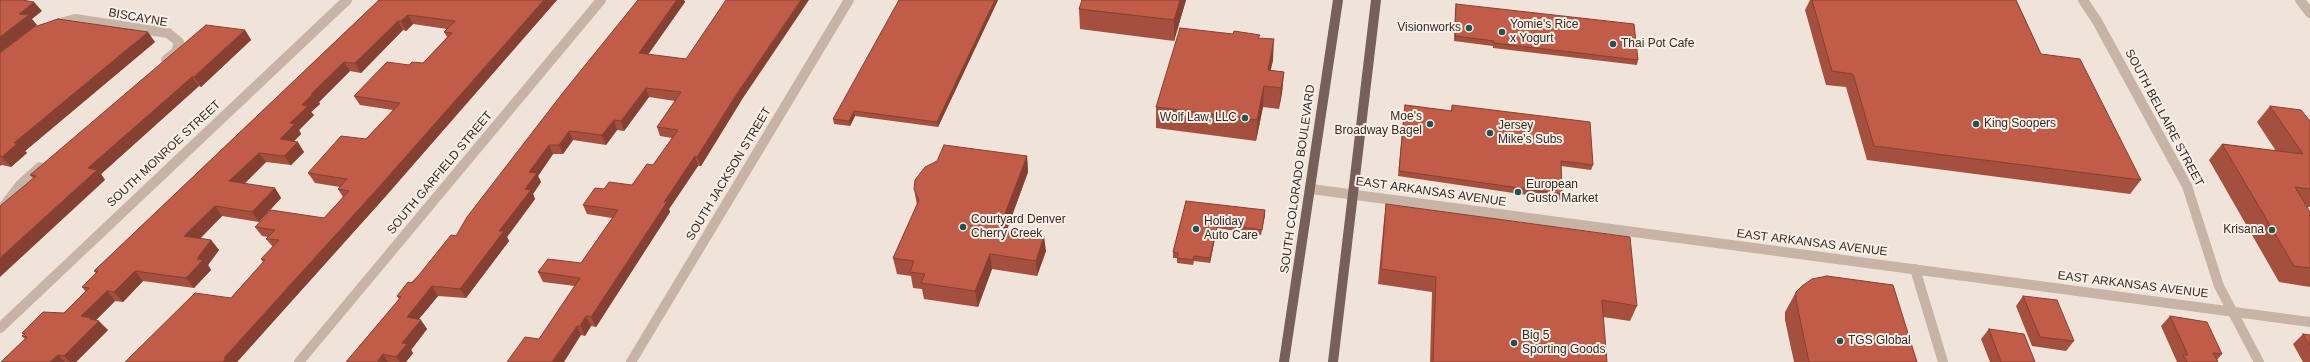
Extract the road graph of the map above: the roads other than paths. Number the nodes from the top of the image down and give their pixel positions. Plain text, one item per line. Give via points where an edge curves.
1 (347, 0) edge
2 (601, 0) edge
3 (849, 0) edge
4 (1338, 0) edge
5 (1376, 0) edge
6 (2083, 0) edge
7 (2300, 0) edge
8 (2310, 13) edge
9 (45, 29) edge
10 (158, 67) edge
11 (50, 159) edge
12 (1311, 189) junction
13 (1353, 194) junction
14 (0, 211) edge
15 (1915, 269) junction
16 (2232, 311) junction
17 (2310, 322) edge
18 (0, 328) edge
19 (299, 362) edge
20 (631, 362) edge
21 (1284, 362) edge
22 (1333, 362) edge
23 (1943, 362) edge
24 (2259, 362) edge

1 - 18 street, SOUTH MONROE STREET
2 - 19 street, SOUTH GARFIELD STREET
3 - 20 street, SOUTH JACKSON STREET
4 - 12 main road, SOUTH COLORADO BOULEVARD
5 - 13 main road
6 - 16 street, SOUTH BELLAIRE STREET via 2187,186 2219,286
7 - 8 street
9 - 10 street, BISCAYNE via 75,19 168,33 179,42 176,52
11 - 14 street via 20,185
12 - 13 street, EAST ARKANSAS AVENUE
12 - 21 main road, SOUTH COLORADO BOULEVARD
13 - 15 street, EAST ARKANSAS AVENUE
13 - 22 main road
15 - 16 street, EAST ARKANSAS AVENUE
15 - 23 street
16 - 17 street, EAST ARKANSAS AVENUE
16 - 24 street, SOUTH BELLAIRE STREET

